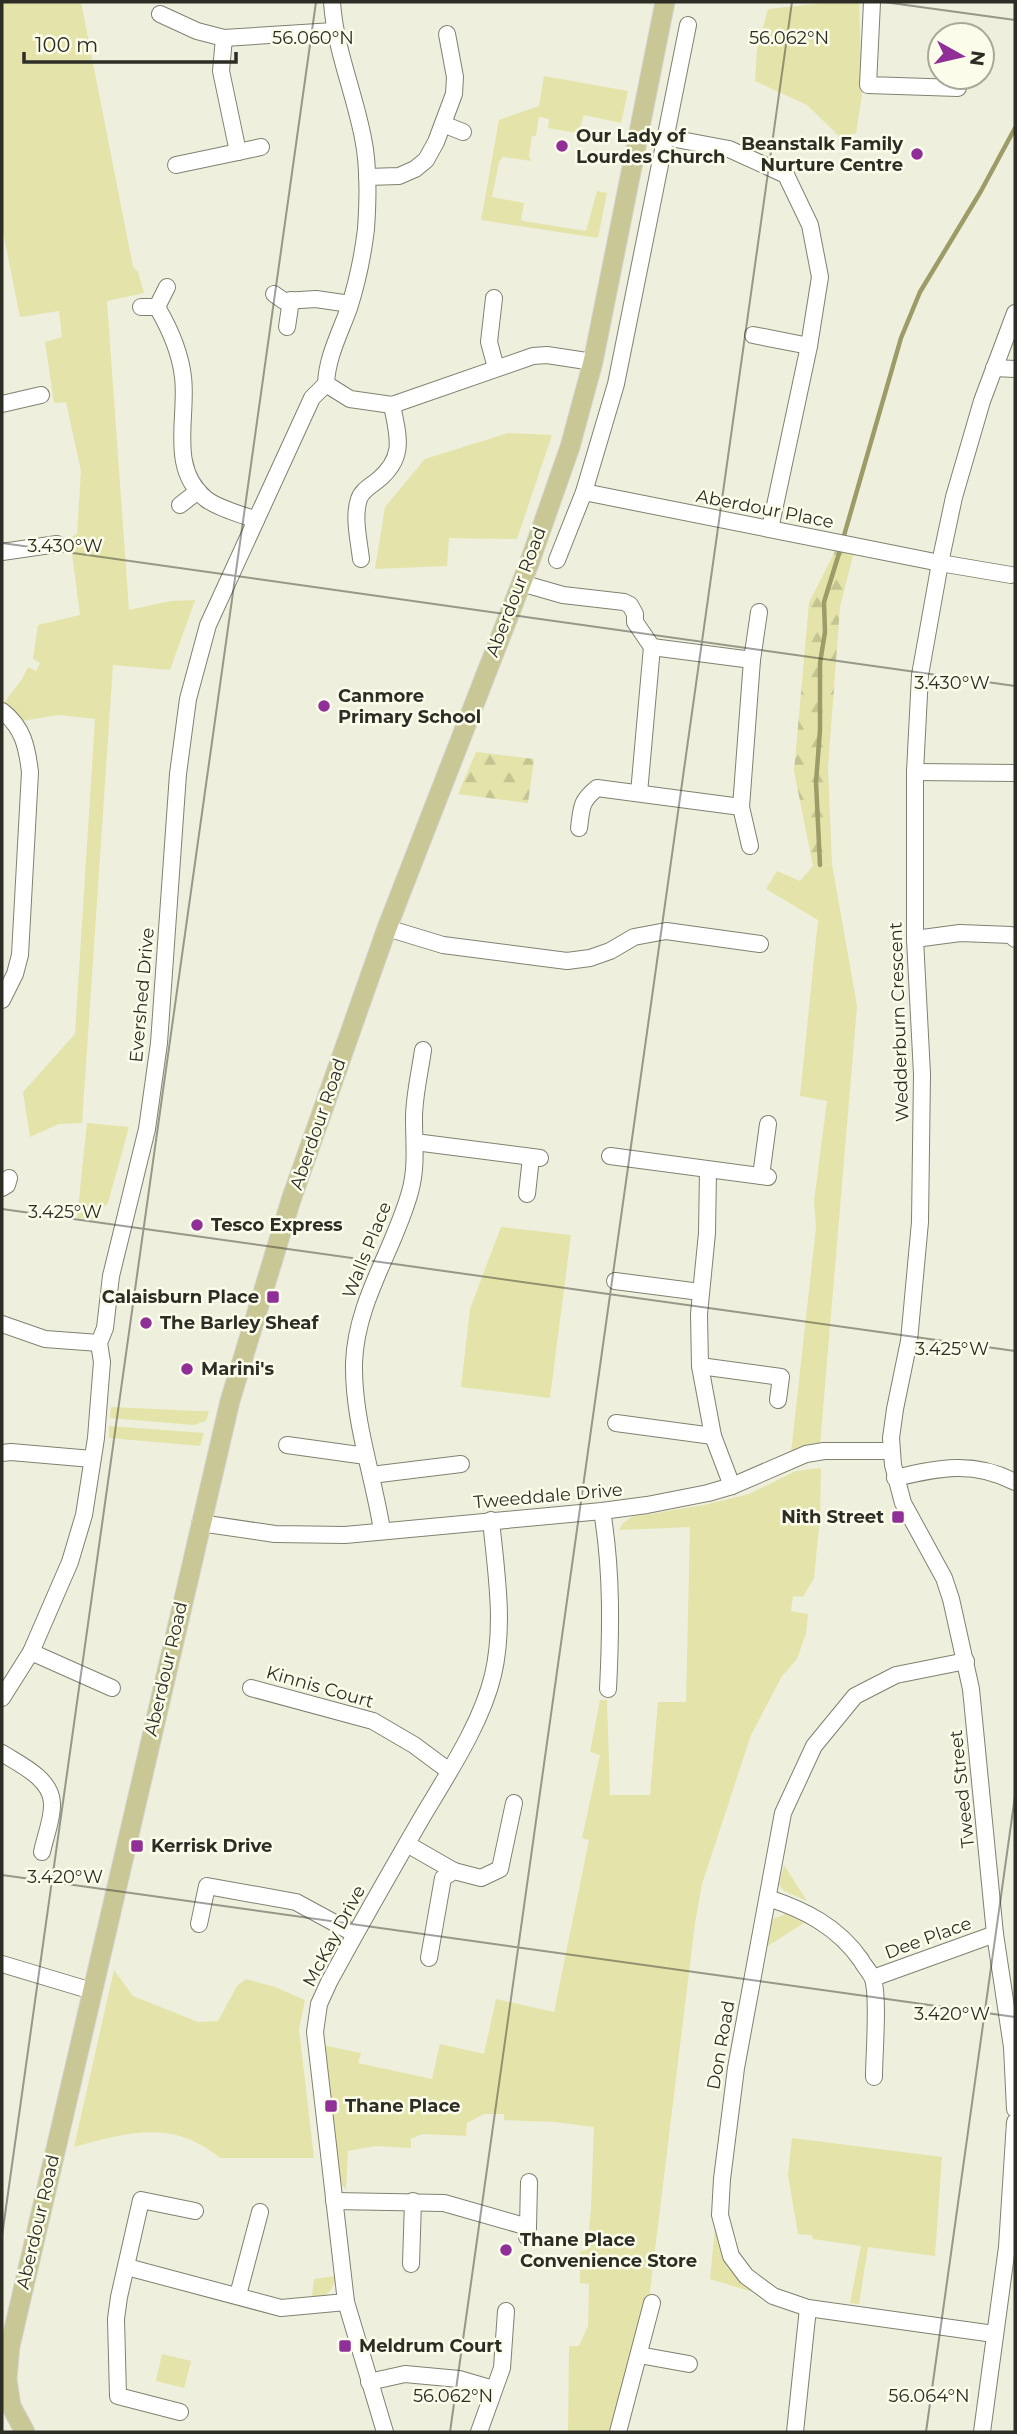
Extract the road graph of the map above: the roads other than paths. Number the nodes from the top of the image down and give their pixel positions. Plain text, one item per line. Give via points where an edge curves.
1 (332, 2) edge
2 (665, 2) edge
3 (872, 2) edge
4 (160, 14) dead end
5 (688, 25) dead end
6 (334, 31) junction
7 (447, 34) dead end
8 (224, 38) junction
9 (653, 61) junction
10 (679, 65) junction
11 (926, 87) edge
12 (443, 124) junction
13 (463, 132) dead end
14 (665, 137) junction
15 (261, 147) dead end
16 (238, 152) junction
17 (176, 164) dead end
18 (367, 177) junction
19 (167, 287) dead end
20 (274, 293) dead end
21 (494, 298) dead end
22 (291, 300) junction
23 (350, 304) junction
24 (1015, 313) edge
25 (287, 327) dead end
26 (753, 335) dead end
27 (809, 346) junction
28 (593, 362) junction
29 (496, 368) junction
30 (994, 368) junction
31 (1015, 369) edge
32 (326, 384) junction
33 (41, 395) dead end
34 (2, 404) edge
35 (391, 405) junction
36 (198, 491) junction
37 (583, 492) junction
38 (180, 505) dead end
39 (256, 520) junction
40 (771, 530) junction
41 (57, 544) dead end
42 (2, 552) edge
43 (361, 559) dead end
44 (556, 560) dead end
45 (940, 563) junction
46 (1011, 575) dead end
47 (521, 583) junction
48 (759, 612) dead end
49 (652, 647) junction
50 (752, 660) junction
51 (2, 711) edge
52 (915, 772) junction
53 (1015, 772) edge
54 (639, 793) junction
55 (741, 807) junction
56 (579, 828) dead end
57 (750, 846) dead end
58 (387, 928) junction
59 (915, 939) junction
60 (1015, 939) edge
61 (760, 944) dead end
62 (2, 1000) edge
63 (424, 1050) dead end
64 (768, 1124) dead end
65 (415, 1142) junction
66 (610, 1156) dead end
67 (708, 1170) junction
68 (527, 1194) dead end
69 (615, 1280) dead end
70 (700, 1292) junction
71 (2, 1324) edge
72 (99, 1343) junction
73 (699, 1366) junction
74 (778, 1400) dead end
75 (616, 1423) dead end
76 (713, 1436) junction
77 (287, 1445) dead end
78 (891, 1451) junction
79 (2, 1453) edge
80 (366, 1456) junction
81 (92, 1459) junction
82 (461, 1464) dead end
83 (371, 1475) junction
84 (895, 1478) junction
85 (1015, 1482) edge
86 (732, 1486) junction
87 (602, 1511) junction
88 (491, 1520) junction
89 (200, 1523) junction
90 (382, 1530) junction
91 (31, 1653) junction
92 (966, 1661) junction
93 (112, 1688) dead end
94 (251, 1688) dead end
95 (608, 1689) dead end
96 (2, 1698) edge
97 (2, 1753) edge
98 (449, 1771) junction
99 (514, 1803) dead end
100 (407, 1843) junction
101 (42, 1852) dead end
102 (454, 1871) junction
103 (768, 1898) junction
104 (199, 1923) dead end
105 (355, 1934) junction
106 (995, 1934) junction
107 (429, 1958) dead end
108 (2, 1966) edge
109 (873, 1978) junction
110 (92, 1991) junction
111 (1013, 2046) edge
112 (874, 2077) dead end
113 (1015, 2109) edge
114 (1015, 2122) edge
115 (529, 2182) dead end
116 (413, 2201) junction
117 (334, 2202) junction
118 (195, 2211) dead end
119 (260, 2212) dead end
120 (411, 2264) dead end
121 (127, 2267) junction
122 (238, 2295) junction
123 (345, 2302) junction
124 (652, 2303) dead end
125 (808, 2308) junction
126 (506, 2311) dead end
127 (994, 2334) junction
128 (6, 2352) edge
129 (639, 2356) junction
130 (689, 2364) dead end
131 (369, 2382) junction
132 (493, 2389) junction
133 (6, 2403) edge
134 (180, 2412) dead end
135 (24, 2432) edge
136 (385, 2432) edge
137 (479, 2432) edge
138 (618, 2432) edge
139 (795, 2432) edge
140 (982, 2432) edge

1 - 6 street, Evershed Drive
2 - 9 main road, Aberdour Road
3 - 11 street via 868,85
4 - 8 street
5 - 10 street, Aberdour Road
6 - 8 street
6 - 18 street, Evershed Drive via 363,138
7 - 12 street via 455,85
8 - 16 street via 221,71
9 - 10 street
9 - 28 main road, Aberdour Road
10 - 14 street, Aberdour Road
12 - 13 street
12 - 18 street via 426,160 415,169 399,176
14 - 27 street via 729,149 786,175 810,225 820,278
14 - 37 street, Aberdour Road via 616,384
15 - 16 street
16 - 17 street
18 - 23 street, Evershed Drive via 366,230
19 - 36 street via 149,307 172,332 180,358 184,380 182,448 186,469
20 - 22 street via 284,301
21 - 29 street via 489,342
22 - 23 street
22 - 25 street
23 - 32 street, Evershed Drive via 327,366
24 - 30 street, Wedderburn Crescent
26 - 27 street
27 - 40 street
28 - 29 street via 547,355
28 - 47 main road, Aberdour Road via 570,447
29 - 35 street
30 - 31 street
30 - 45 street, Wedderburn Crescent via 954,497
32 - 35 street via 350,399
32 - 39 street, Evershed Drive via 312,398
33 - 34 street
35 - 43 street via 398,453 385,474 359,498 356,514
36 - 38 street
36 - 39 street via 208,500
37 - 40 street, Aberdour Place
37 - 44 street, Aberdour Road
39 - 72 street, Evershed Drive via 205,633 187,699 159,1043 147,1129
40 - 45 street, Aberdour Place
41 - 42 street
45 - 46 street
45 - 52 street, Wedderburn Crescent via 920,675
47 - 49 street via 624,602 630,605
47 - 58 main road, Aberdour Road
48 - 50 street
49 - 50 street
49 - 54 street
50 - 55 street
51 - 62 street via 22,732 30,772 20,955
52 - 53 street
52 - 59 street, Wedderburn Crescent
54 - 55 street
54 - 56 street via 597,788 582,803
55 - 57 street
58 - 61 street via 443,945 567,961 590,958 634,937 666,931
58 - 89 main road, Aberdour Road via 291,1199 230,1401
59 - 60 street via 960,933 1011,935
59 - 78 street, Wedderburn Crescent via 922,1074 920,1222 909,1341
63 - 65 street, Walls Place
64 - 67 street via 765,1177
65 - 68 street via 536,1157
65 - 80 street, Walls Place via 410,1191 358,1331 355,1396
66 - 67 street
67 - 70 street
69 - 70 street
70 - 73 street
71 - 72 street via 45,1339
72 - 81 street, Evershed Drive via 102,1362
73 - 74 street via 781,1377
73 - 76 street
75 - 76 street
76 - 86 street
77 - 80 street
78 - 84 street, Wedderburn Crescent
78 - 86 street, Tweeddale Drive via 806,1454
79 - 81 street
80 - 83 street, Walls Place
81 - 91 street, Evershed Drive via 70,1562
82 - 83 street
83 - 90 street, Walls Place
84 - 85 street via 937,1468 974,1467
84 - 92 street, Tweed Street via 903,1503 944,1578
86 - 87 street, Tweeddale Drive via 647,1506
87 - 88 street, Tweeddale Drive
87 - 95 street via 611,1611
88 - 90 street, Tweeddale Drive
88 - 98 street, McKay Drive via 499,1644 483,1706
89 - 90 street, Tweeddale Drive via 313,1535
89 - 110 main road, Aberdour Road
91 - 93 street
91 - 96 street, Evershed Drive
92 - 103 street, Don Road via 896,1675 855,1696 814,1746 783,1813
92 - 106 street, Tweed Street
94 - 98 street, Kinnis Court via 373,1721
97 - 101 street via 48,1789 52,1802
98 - 100 street, McKay Drive
99 - 102 street via 500,1869 481,1878
100 - 102 street
100 - 105 street, McKay Drive
102 - 107 street via 443,1878
103 - 109 street via 819,1919 854,1950
103 - 125 street, Don Road via 736,2068 720,2216 731,2256 746,2276 774,2296
104 - 105 street via 208,1886 296,1902
105 - 117 street, McKay Drive via 319,2004 314,2032
106 - 109 street, Dee Place
106 - 111 street, Tweed Street
108 - 110 street
109 - 112 street
110 - 128 main road, Aberdour Road
111 - 113 street, Tweed Street
114 - 127 street via 1007,2248
115 - 116 street via 527,2232 444,2203
116 - 117 street
116 - 120 street
117 - 123 street, McKay Drive
118 - 121 street via 141,2200
119 - 122 street
121 - 122 street
121 - 134 street via 116,2319 118,2396
122 - 123 street via 281,2308
123 - 131 street, McKay Drive
124 - 129 street
125 - 127 street, Don Road
125 - 139 street
126 - 132 street via 502,2368
127 - 140 street
128 - 133 main road, Aberdour Road
129 - 130 street
129 - 138 street
131 - 132 street via 405,2374 459,2379
131 - 136 street, McKay Drive
132 - 137 street
133 - 135 main road

